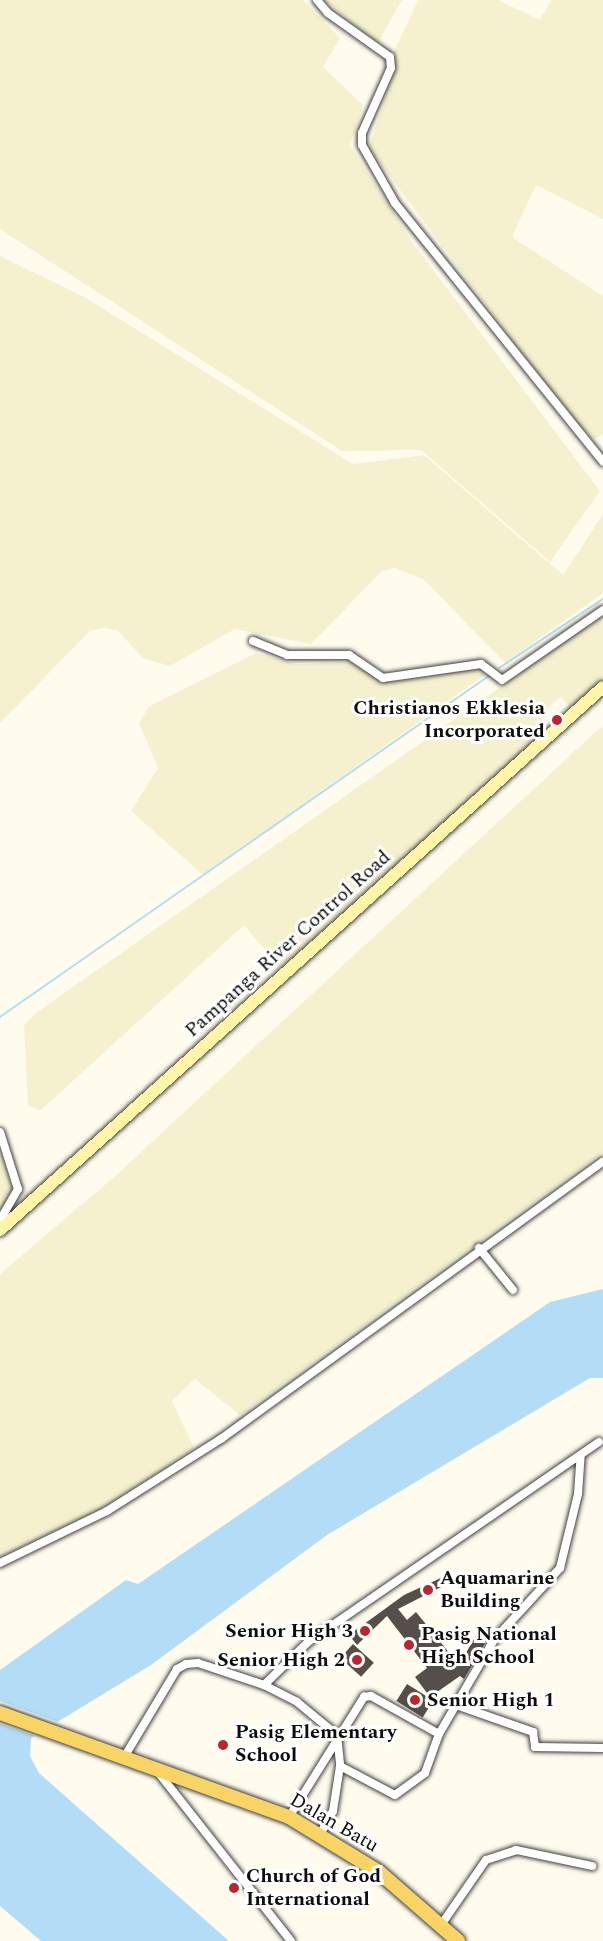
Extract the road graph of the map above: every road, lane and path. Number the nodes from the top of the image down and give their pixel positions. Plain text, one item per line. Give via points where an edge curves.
1 (317, 0) edge
2 (603, 462) edge
3 (603, 610) edge
4 (253, 641) dead end
5 (603, 687) edge
6 (0, 1132) edge
7 (603, 1161) edge
8 (0, 1220) edge
9 (0, 1230) edge
10 (479, 1248) junction
11 (513, 1290) dead end
12 (599, 1442) dead end
13 (581, 1455) junction
14 (0, 1563) edge
15 (264, 1685) junction
16 (456, 1705) junction
17 (0, 1713) edge
18 (439, 1734) junction
19 (337, 1735) junction
20 (603, 1748) edge
21 (123, 1759) junction
22 (340, 1766) junction
23 (158, 1772) junction
24 (289, 1817) junction
25 (320, 1834) junction
26 (592, 1866) dead end
27 (441, 1925) junction
28 (291, 1941) edge
29 (458, 1941) edge

1 - 2 street via 328,13 390,57 391,68 362,133 362,145 395,203
3 - 4 street via 502,680 481,664 383,678 348,655 287,655
5 - 9 main road, Pampanga River Control Road
6 - 8 street via 18,1189
7 - 10 street
10 - 11 street
10 - 14 street via 221,1439 107,1511
12 - 13 street
13 - 15 street via 308,1642
13 - 16 street via 578,1494 560,1568 494,1640
15 - 19 street via 297,1702
15 - 21 street via 198,1663 186,1664 177,1669
16 - 18 street
16 - 20 street via 533,1732 535,1747
17 - 21 main road, Dalan Batu
18 - 19 street via 371,1696 358,1701
18 - 22 street via 425,1773 395,1795
19 - 22 street
19 - 24 street
21 - 23 main road, Dalan Batu
22 - 25 street via 333,1811
23 - 24 main road, Dalan Batu
23 - 28 street
24 - 25 main road, Dalan Batu
25 - 27 main road, Dalan Batu via 379,1872
26 - 27 street via 516,1850 486,1860
27 - 29 main road, Dalan Batu

